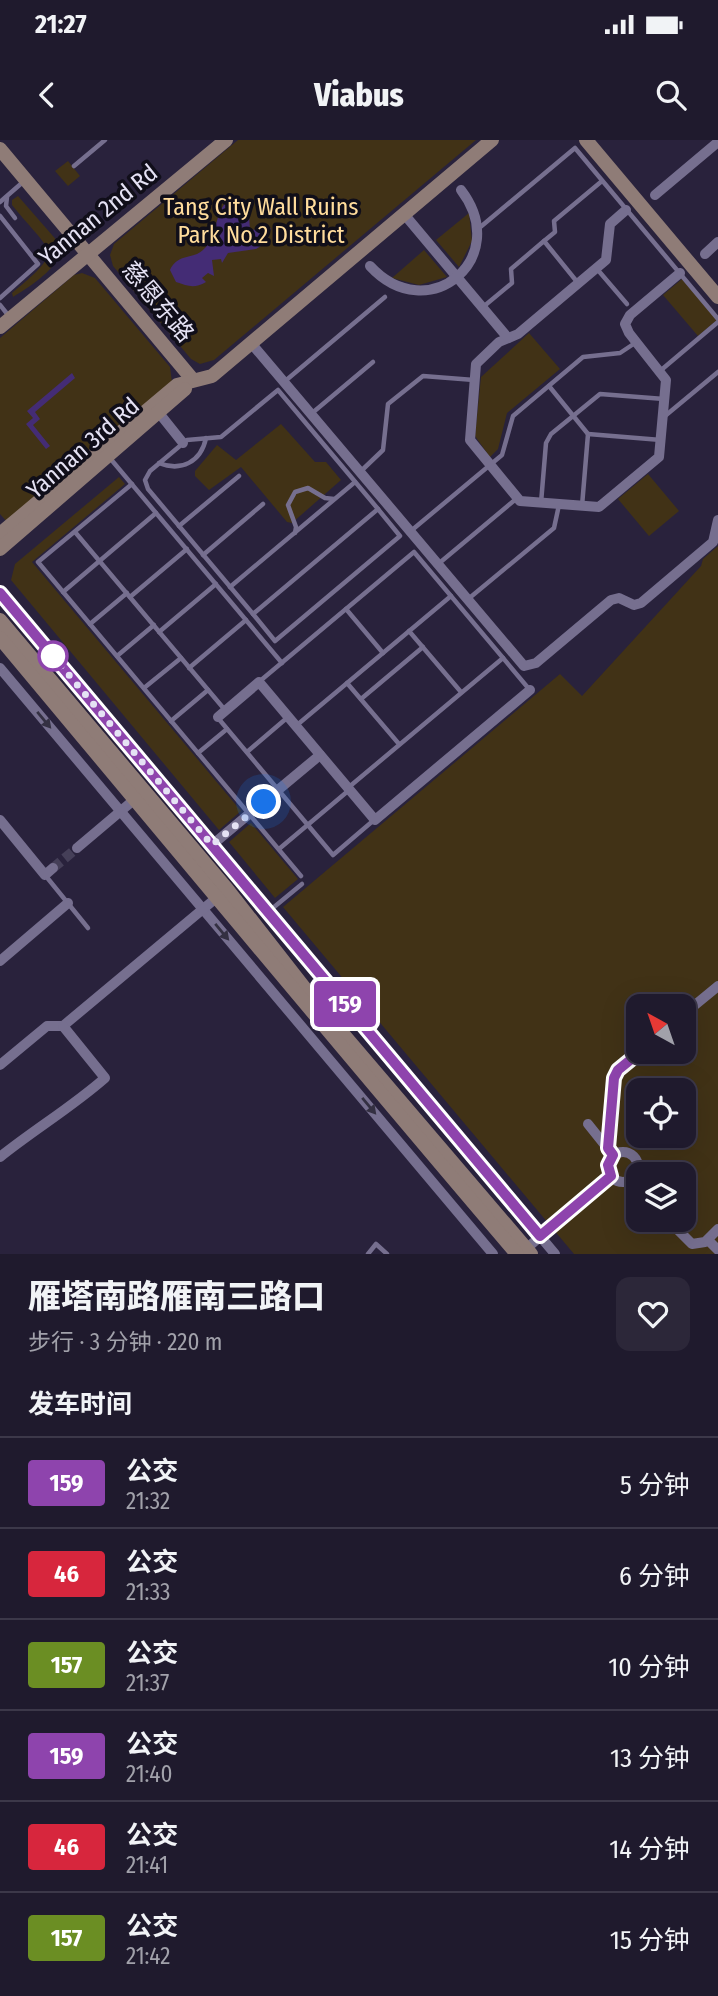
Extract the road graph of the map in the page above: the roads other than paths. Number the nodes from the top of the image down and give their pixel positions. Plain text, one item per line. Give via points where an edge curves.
1 (105, 140) edge
2 (492, 140) edge
3 (586, 140) edge
4 (223, 141) edge
5 (718, 142) edge
6 (0, 149) edge
7 (75, 166) dead end
8 (26, 180) junction
9 (602, 181) junction
10 (461, 190) dead end
11 (655, 195) dead end
12 (0, 196) edge
13 (0, 202) edge
14 (626, 210) junction
15 (404, 214) junction
16 (0, 216) edge
17 (15, 218) dead end
18 (478, 229) junction
19 (544, 241) junction
20 (718, 243) edge
21 (87, 253) junction
22 (705, 254) dead end
23 (370, 266) dead end
24 (597, 269) junction
25 (680, 273) junction
26 (457, 277) junction
27 (579, 283) junction
28 (384, 297) dead end
29 (718, 297) edge
30 (0, 298) edge
31 (626, 304) dead end
32 (0, 305) edge
33 (483, 307) junction
34 (718, 320) edge
35 (5, 322) edge
36 (509, 338) junction
37 (636, 342) junction
38 (250, 343) junction
39 (373, 362) dead end
40 (660, 371) junction
41 (718, 372) edge
42 (193, 380) junction
43 (474, 380) junction
44 (283, 382) junction
45 (549, 386) junction
46 (666, 399) junction
47 (159, 413) junction
48 (311, 415) junction
49 (573, 415) junction
50 (664, 417) junction
51 (589, 433) junction
52 (206, 438) junction
53 (662, 440) junction
54 (183, 443) junction
55 (108, 455) junction
56 (159, 463) junction
57 (489, 465) junction
58 (239, 476) dead end
59 (357, 477) junction
60 (132, 484) junction
61 (338, 497) junction
62 (517, 498) junction
63 (541, 503) junction
64 (263, 504) dead end
65 (559, 505) junction
66 (582, 507) junction
67 (378, 509) junction
68 (156, 513) junction
69 (718, 520) edge
70 (179, 526) junction
71 (75, 531) junction
72 (409, 533) junction
73 (0, 534) edge
74 (293, 535) junction
75 (0, 548) edge
76 (187, 549) junction
77 (203, 555) junction
78 (100, 561) junction
79 (437, 565) junction
80 (216, 584) junction
81 (230, 587) junction
82 (63, 592) junction
83 (0, 593) edge
84 (128, 595) junction
85 (451, 596) junction
86 (467, 601) junction
87 (346, 609) junction
88 (253, 614) junction
89 (0, 620) edge
90 (246, 620) junction
91 (90, 624) junction
92 (154, 625) junction
93 (409, 631) junction
94 (159, 632) junction
95 (0, 638) edge
96 (423, 647) junction
97 (383, 653) junction
98 (117, 656) junction
99 (181, 658) junction
100 (503, 658) junction
101 (282, 663) junction
102 (0, 668) edge
103 (189, 668) junction
104 (259, 682) junction
105 (348, 682) junction
106 (144, 688) junction
107 (208, 690) junction
108 (530, 690) joint
109 (461, 692) junction
110 (361, 699) junction
111 (222, 714) junction
112 (288, 717) junction
113 (171, 721) junction
114 (296, 726) junction
115 (228, 729) junction
116 (399, 744) junction
117 (247, 752) junction
118 (198, 753) junction
119 (320, 755) junction
120 (349, 788) junction
121 (279, 790) junction
122 (135, 799) junction
123 (121, 811) junction
124 (250, 814) junction
125 (375, 820) junction
126 (308, 824) junction
127 (2, 825) edge
128 (212, 845) junction
129 (77, 848) tunnel mouth
130 (278, 849) junction
131 (49, 871) joint
132 (301, 876) dead end
133 (302, 884) dead end
134 (222, 893) junction
135 (68, 904) junction
136 (203, 909) junction
137 (268, 912) junction
138 (88, 928) dead end
139 (0, 961) edge
140 (718, 986) edge
141 (696, 1004) edge
142 (63, 1026) junction
143 (626, 1063) edge
144 (0, 1065) edge
145 (588, 1124) dead end
146 (610, 1151) junction
147 (0, 1157) edge
148 (636, 1162) edge
149 (611, 1176) junction
150 (626, 1182) edge
151 (718, 1229) edge
152 (679, 1232) edge
153 (540, 1236) junction
154 (708, 1240) junction
155 (718, 1250) edge
156 (525, 1252) edge
157 (368, 1254) edge
158 (387, 1254) edge
159 (493, 1254) edge
160 (555, 1254) edge

1 - 7 lane
2 - 15 street, Yannan 3rd Rd
3 - 29 street
4 - 21 street, Yannan 2nd Rd
5 - 11 street
6 - 8 street, 慈恩东路
8 - 13 lane
8 - 21 street, 慈恩东路
9 - 14 lane
9 - 18 lane via 575,148
9 - 19 lane via 554,221 555,232
10 - 18 street via 471,203
12 - 17 lane via 10,194 6,206
14 - 24 street via 610,224 606,260
14 - 25 lane
15 - 26 street
15 - 38 street, Yannan 3rd Rd
16 - 30 lane via 38,264
18 - 26 street via 475,250
19 - 27 lane
19 - 33 lane via 511,269 512,283
20 - 22 street
21 - 35 street, Yannan 2nd Rd
21 - 42 street, 慈恩东路
23 - 26 street via 382,278 411,291 443,286
24 - 27 street
24 - 31 lane
25 - 34 lane
25 - 37 street via 627,319 626,329
26 - 33 street
27 - 36 street
28 - 44 lane
32 - 35 lane
33 - 36 street
34 - 40 lane
36 - 43 street via 478,360
37 - 40 street
37 - 45 lane via 620,353 585,356
38 - 42 street, Yannan 3rd Rd via 212,376
38 - 44 street
39 - 48 lane
40 - 46 street via 666,380
41 - 50 lane
42 - 47 street, Yannan 3rd Rd
42 - 73 street, Yannan 3rd Rd via 174,387
43 - 57 street via 469,438
43 - 59 lane via 423,376 389,401 382,452
44 - 48 street
45 - 49 lane
45 - 57 lane via 513,416 504,451
46 - 49 lane via 602,394
46 - 50 street
47 - 54 street
47 - 55 street, Yannan 3rd Rd
48 - 59 street
49 - 51 lane
49 - 63 lane via 547,440
50 - 53 street
51 - 53 lane
51 - 66 lane
52 - 54 lane
52 - 56 lane via 201,453 190,463 174,467
52 - 59 lane via 221,437 278,390
53 - 66 street via 658,459 614,496 599,507
54 - 56 lane
55 - 60 lane
55 - 75 street, Yannan 3rd Rd
56 - 70 lane via 147,475 146,485
57 - 62 street
57 - 72 lane
58 - 70 lane
59 - 61 lane
59 - 67 lane
59 - 72 street
60 - 68 lane
60 - 71 lane
61 - 74 lane
61 - 74 lane via 329,500 308,488 295,492 288,505 296,527
62 - 63 street
62 - 79 lane
63 - 65 street
64 - 77 lane
65 - 66 street
65 - 86 lane via 554,528
67 - 88 lane
67 - 88 lane via 400,536 275,641
68 - 76 lane
68 - 78 lane
69 - 86 street via 713,542 641,603 611,600 531,666 519,663
70 - 77 lane
71 - 78 lane
71 - 82 lane via 38,562
72 - 79 street
74 - 81 lane
76 - 80 lane
76 - 84 lane
77 - 81 lane
78 - 82 lane
78 - 84 lane
79 - 86 street
80 - 90 lane
80 - 94 lane
81 - 88 lane
82 - 91 lane
83 - 128 street
84 - 91 lane
84 - 92 lane
85 - 87 lane via 414,552
85 - 93 lane
85 - 100 lane
87 - 97 lane
87 - 101 lane
89 - 134 street
90 - 101 lane
90 - 103 lane
91 - 98 lane
92 - 94 lane
92 - 98 lane
93 - 96 lane
93 - 97 lane
94 - 99 lane
95 - 122 street
96 - 109 lane
96 - 110 lane
97 - 105 lane
98 - 106 lane
99 - 103 lane
99 - 106 lane
100 - 108 lane
100 - 109 lane
101 - 104 lane
102 -> 123 street
103 - 107 lane
104 - 111 street
104 - 112 street
105 - 110 lane
105 - 114 lane
106 - 113 lane
107 - 111 lane
107 - 113 lane
108 - 125 street
109 - 116 lane
110 - 116 lane
111 - 115 lane
112 - 114 street
112 - 117 lane
113 - 118 lane
114 - 119 street
115 - 117 lane
115 - 118 lane
116 - 120 lane
117 - 121 lane
118 - 124 lane
119 - 120 street
119 - 121 street
120 - 125 street
120 - 126 lane
121 - 124 street
121 - 126 lane
122 - 123 street
122 - 134 street
123 - 129 street
123 - 136 street
124 - 128 street
124 - 130 lane
125 - 126 lane via 333,855
126 - 130 lane
127 - 131 street
128 - 137 street
130 - 132 lane
131 - 135 lane
133 - 137 lane
134 - 136 street
134 - 156 street
135 - 138 lane
135 - 139 street
136 - 142 street
136 -> 159 street
137 - 153 street
140 - 141 street
142 - 144 street via 47,1026
142 - 147 street via 105,1078
143 - 146 street via 614,1078
145 - 146 street
146 - 148 street via 625,1152
146 - 149 street
149 - 150 street
149 - 153 street
151 - 154 street
152 - 154 street via 689,1243
153 - 156 street
153 - 160 street
154 - 155 street
157 - 158 lane via 376,1244

